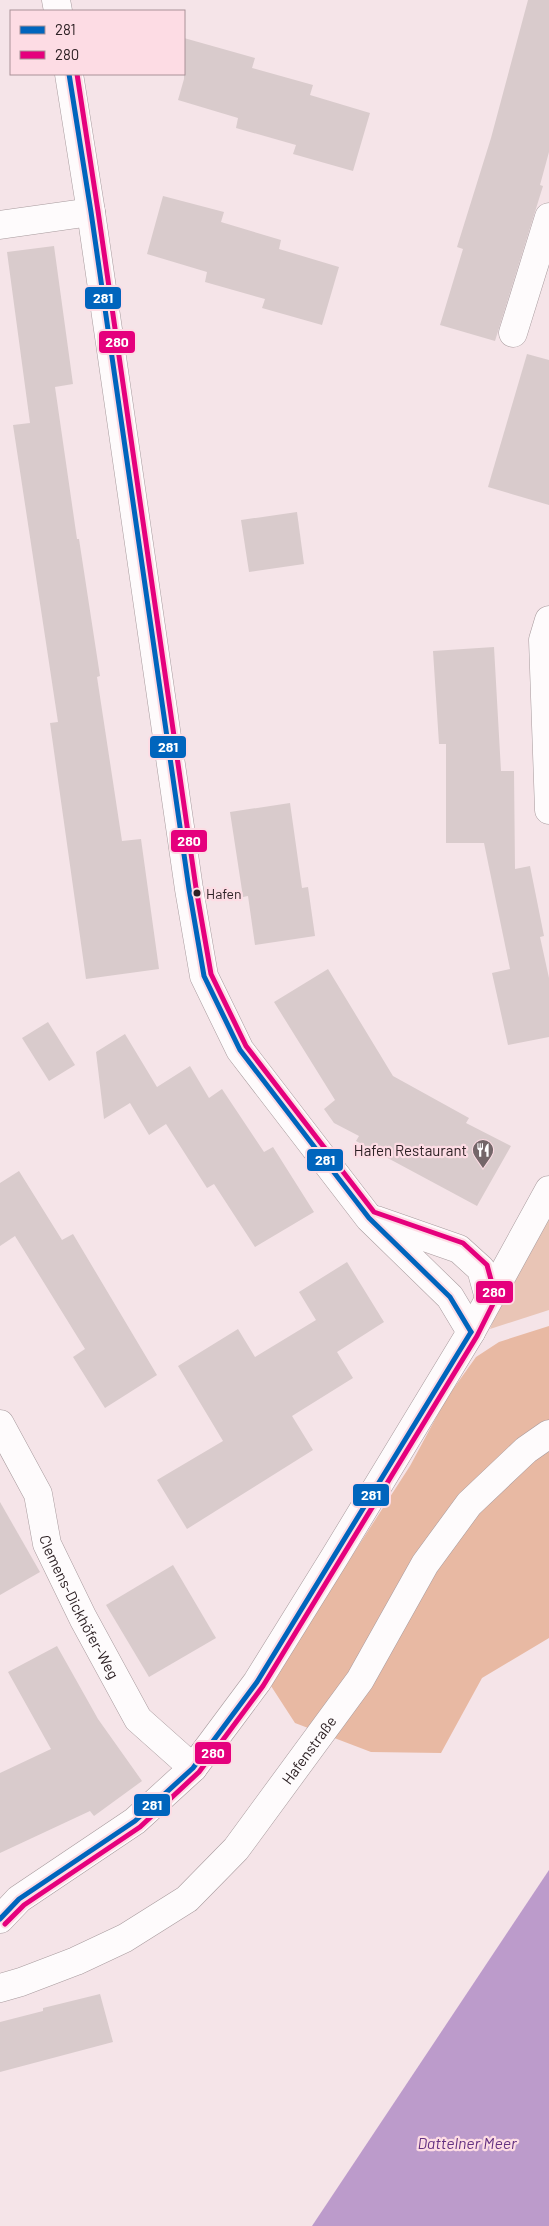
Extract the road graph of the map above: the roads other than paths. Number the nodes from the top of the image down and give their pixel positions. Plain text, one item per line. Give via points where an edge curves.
1 (68, 75) edge
2 (91, 212) junction
3 (549, 216) edge
4 (0, 225) edge
5 (514, 333) dead end
6 (546, 630) edge
7 (549, 810) edge
8 (549, 1190) edge
9 (369, 1218) junction
10 (490, 1298) junction
11 (471, 1332) junction
12 (0, 1424) edge
13 (549, 1434) edge
14 (194, 1768) junction
15 (0, 1920) edge
16 (0, 1988) edge

1 - 2 street
2 - 4 street
2 - 9 street via 188,889 204,976 240,1050
3 - 5 street
6 - 7 street
8 - 10 street
9 - 10 street via 459,1249 481,1269
9 - 11 street via 450,1297
10 - 11 street
11 - 14 street via 257,1682
12 - 14 street, Clemens-Dickhöfer-Weg via 38,1494 47,1544 138,1719
13 - 16 street, Hafenstraße via 526,1450 469,1504 425,1564 360,1680 229,1856 187,1899 125,1938 76,1961
14 - 15 street via 135,1821 19,1899

